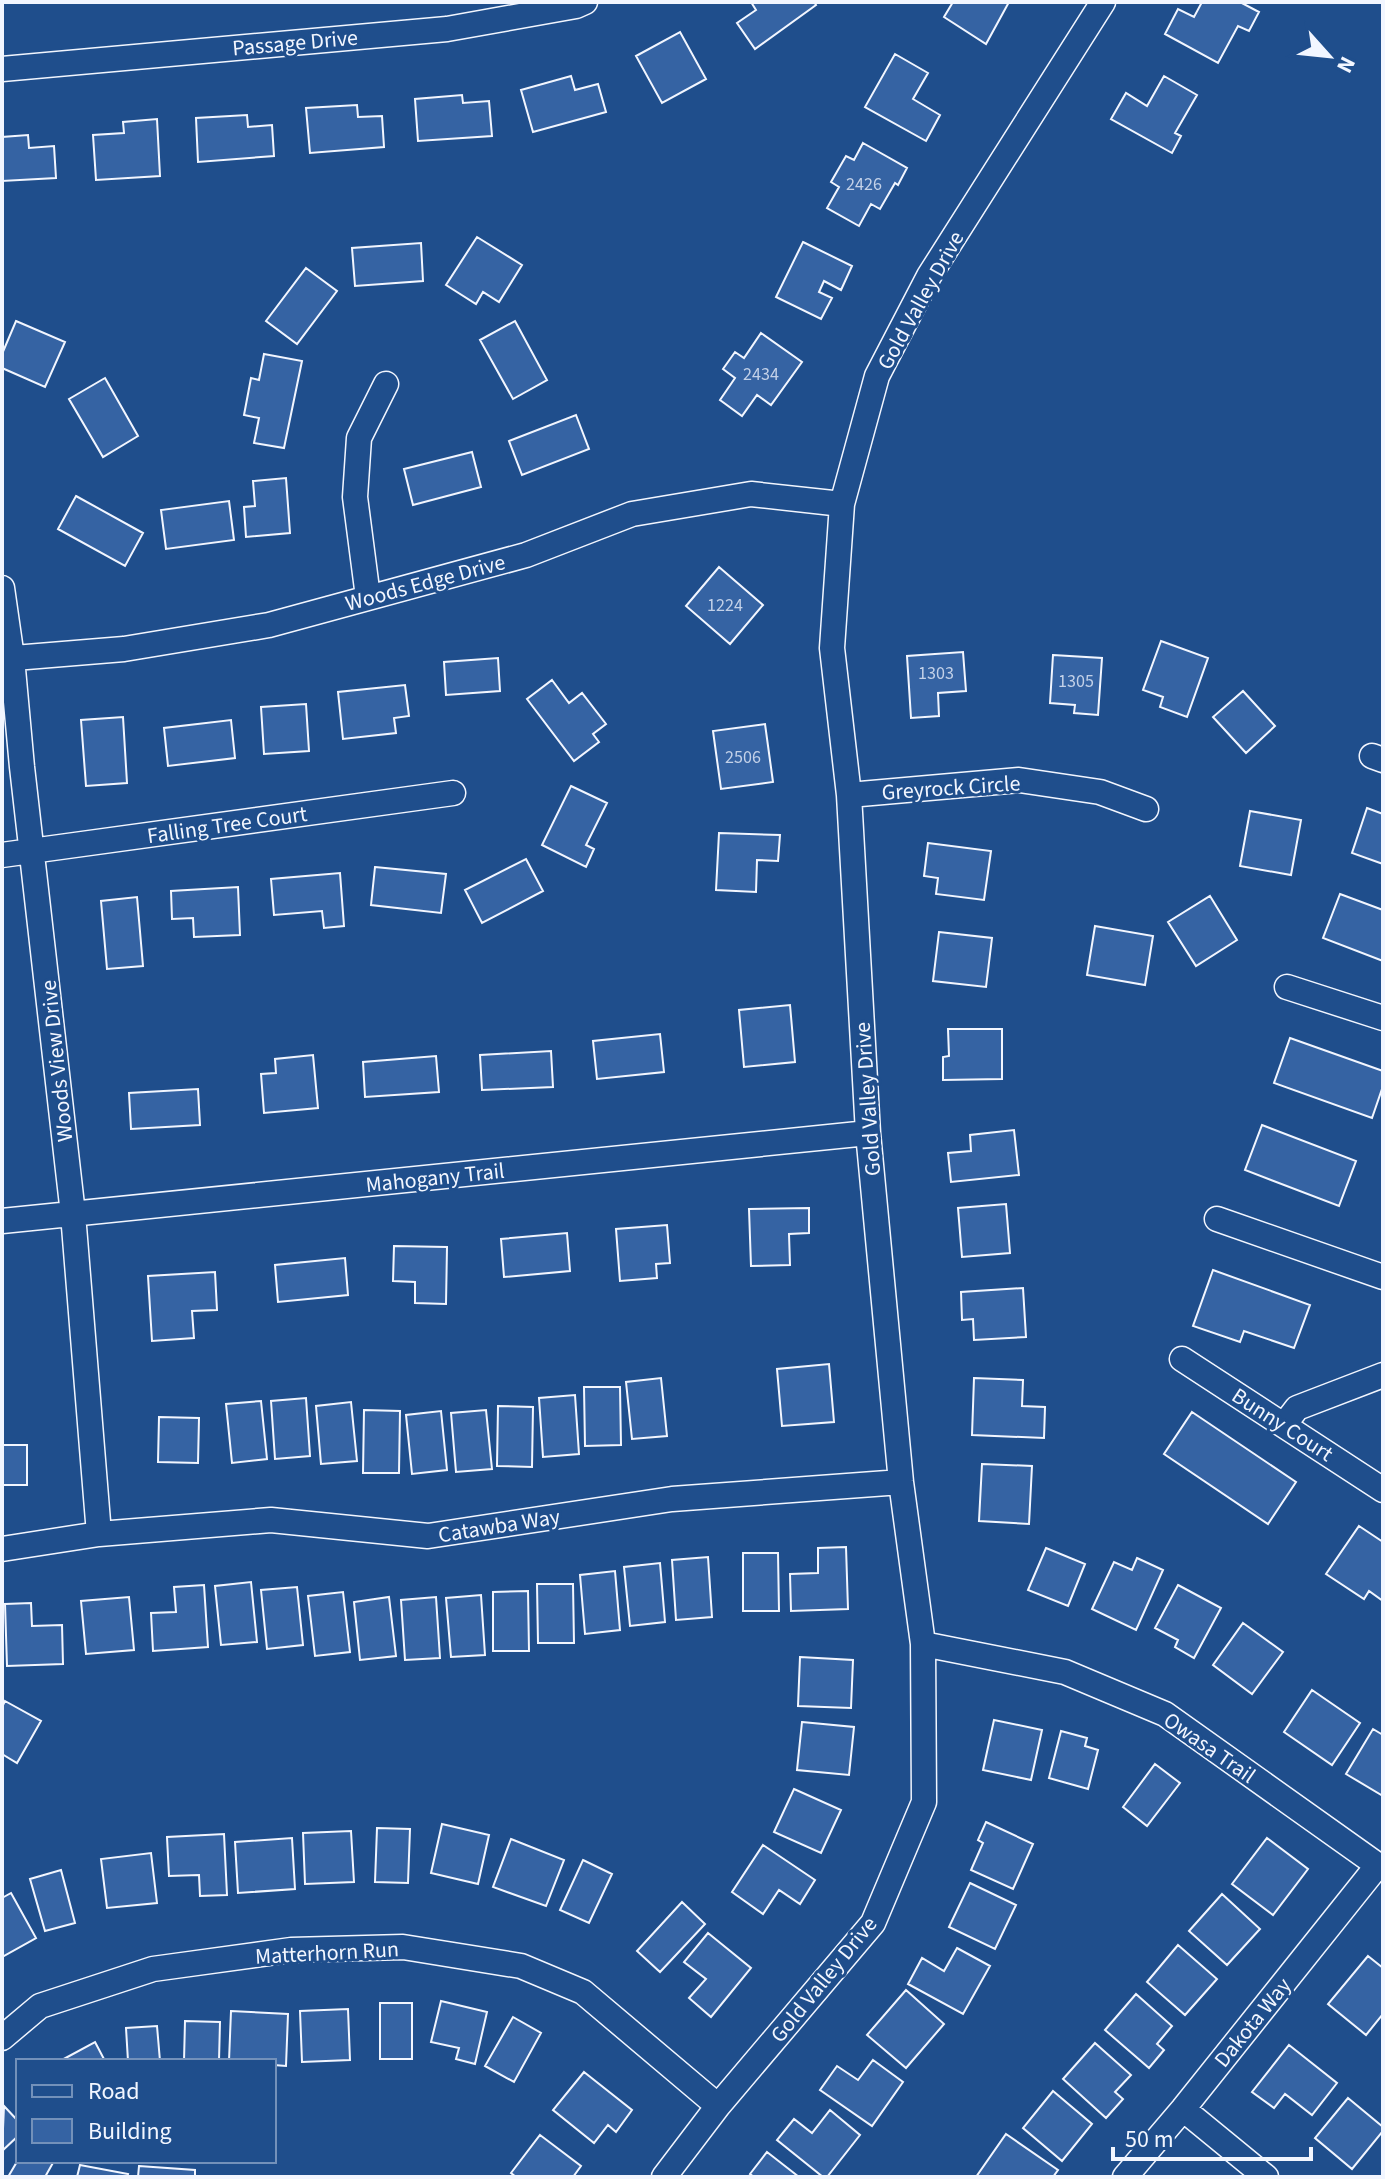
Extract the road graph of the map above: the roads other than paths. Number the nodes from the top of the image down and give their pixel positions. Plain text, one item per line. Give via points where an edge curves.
1 (585, 2) edge
2 (1103, 2) edge
3 (2, 69) edge
4 (386, 384) dead end
5 (842, 504) junction
6 (2, 588) edge
7 (368, 597) junction
8 (7, 658) edge
9 (453, 793) dead end
10 (849, 795) junction
11 (1146, 809) dead end
12 (32, 851) junction
13 (2, 855) edge
14 (1287, 987) dead end
15 (1383, 1018) edge
16 (868, 1133) junction
17 (73, 1214) junction
18 (1217, 1219) dead end
19 (2, 1221) edge
20 (1383, 1277) edge
21 (1182, 1359) dead end
22 (1383, 1375) edge
23 (1284, 1425) junction
24 (901, 1482) junction
25 (1383, 1490) edge
26 (99, 1534) junction
27 (2, 1549) edge
28 (923, 1644) junction
29 (1380, 1867) edge
30 (2, 2038) edge
31 (718, 2106) junction
32 (1183, 2109) junction
33 (664, 2177) edge
34 (1125, 2177) edge
35 (1266, 2177) edge

1 - 3 street, Passage Drive via 447,29
2 - 5 street, Gold Valley Drive via 929,276 877,376
4 - 7 street via 359,438 355,497
5 - 7 street, Woods Edge Drive via 751,494 632,514 526,555
5 - 10 street, Gold Valley Drive via 832,648
6 - 8 street, Woods View Drive
7 - 8 street, Woods Edge Drive via 269,625 124,649
8 - 12 street, Woods View Drive
9 - 12 street, Falling Tree Court
10 - 11 street, Greyrock Circle via 1019,780 1100,792
10 - 16 street, Gold Valley Drive
12 - 13 street, Falling Tree Court
12 - 17 street, Woods View Drive
14 - 15 street
16 - 17 street, Mahogany Trail
16 - 24 street, Gold Valley Drive
17 - 19 street, Mahogany Trail
17 - 26 street, Woods View Drive
18 - 20 street
21 - 23 street, Bunny Court
22 - 23 street via 1297,1408
23 - 25 street, Bunny Court
24 - 26 street, Catawba Way via 672,1499 428,1536 271,1520
24 - 28 street, Gold Valley Drive
26 - 27 street, Catawba Way
28 - 29 street, Owasa Trail via 1065,1672 1165,1714
28 - 31 street, Gold Valley Drive via 924,1802 873,1923
29 - 32 street, Dakota Way
30 - 31 street, Matterhorn Run via 40,2006 153,1969 291,1950 403,1947 521,1966 583,1992
31 - 33 street, Gold Valley Drive
32 - 34 street, Dakota Way
32 - 35 street

